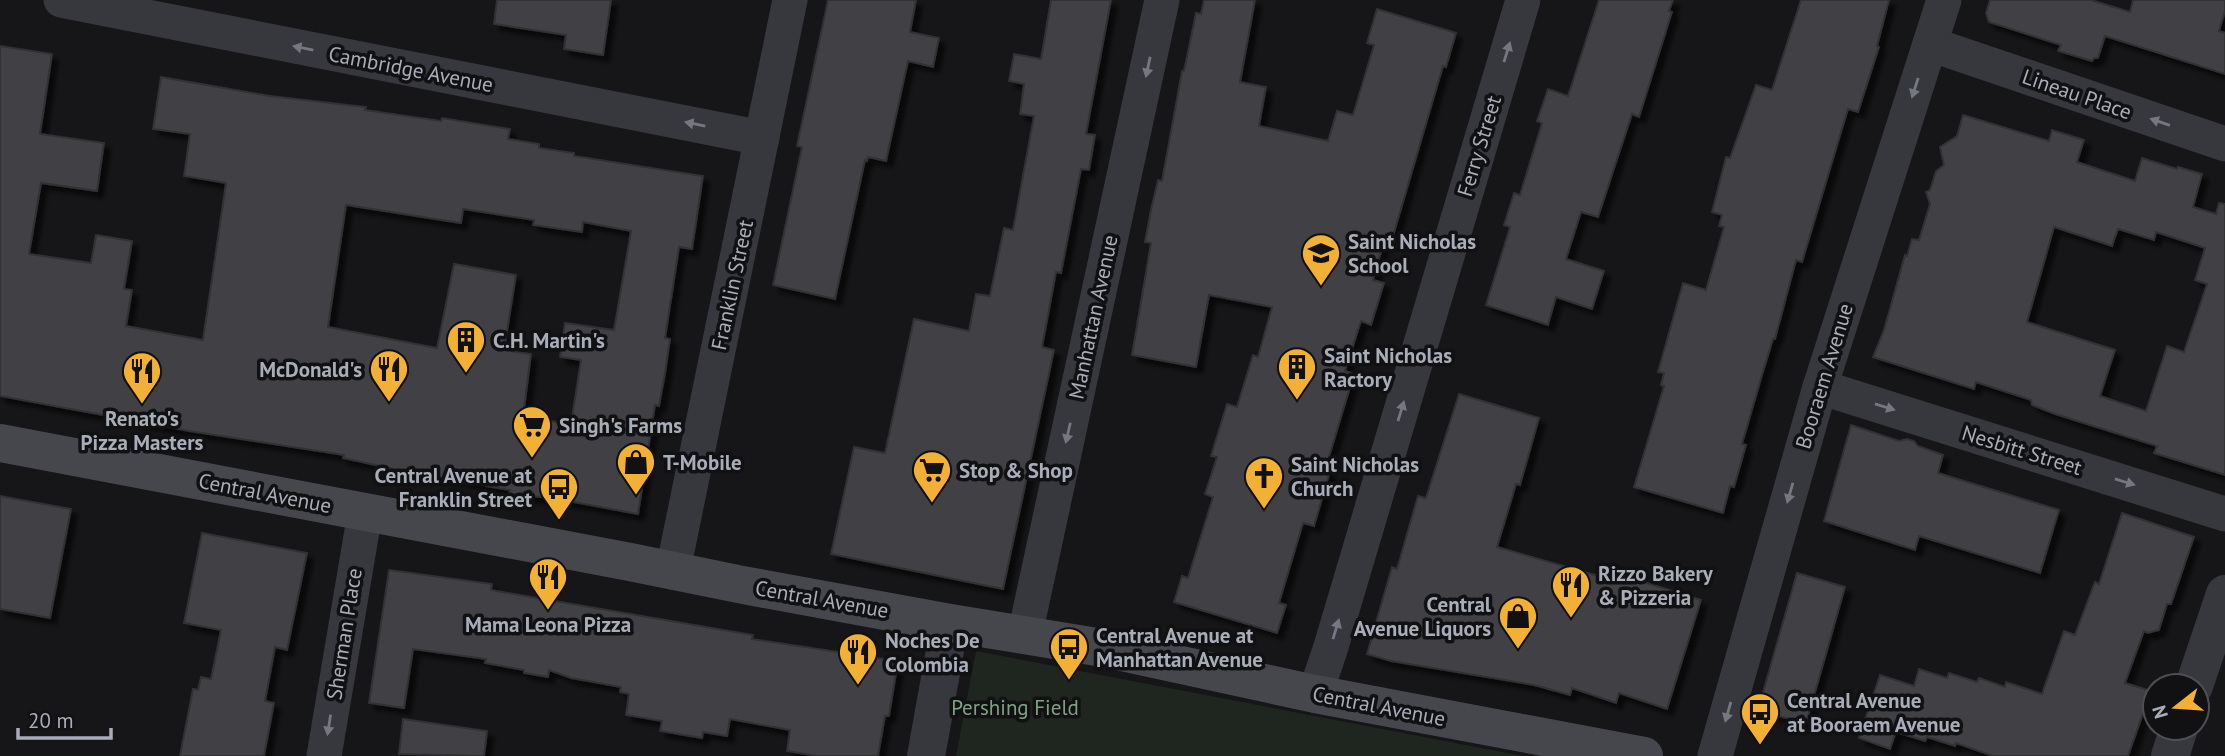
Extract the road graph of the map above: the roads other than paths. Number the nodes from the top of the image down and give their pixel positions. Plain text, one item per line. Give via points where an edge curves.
1 (61, 0) edge
2 (790, 0) edge
3 (1162, 0) edge
4 (1523, 0) edge
5 (1944, 0) edge
6 (1930, 44) junction
7 (762, 138) junction
8 (2225, 144) edge
9 (1820, 387) junction
10 (0, 443) edge
11 (365, 513) junction
12 (2225, 514) edge
13 (673, 570) junction
14 (2225, 594) edge
15 (950, 623) junction
16 (1024, 634) junction
17 (2199, 672) edge
18 (1315, 694) junction
19 (324, 756) edge
20 (926, 756) edge
21 (1644, 756) edge
22 (1716, 756) edge

7 -> 1 street, Cambridge Avenue
2 - 7 street, Franklin Street
3 -> 16 street, Manhattan Avenue
18 -> 4 street, Ferry Street
5 - 6 street, Booraem Avenue
8 -> 6 street, Lineau Place
6 -> 9 street, Booraem Avenue
7 - 13 street, Franklin Street
9 -> 12 street, Nesbitt Street
9 -> 22 street, Booraem Avenue
10 - 11 main road, Central Avenue
11 - 13 main road, Central Avenue
11 -> 19 street, Sherman Place
13 - 15 main road, Central Avenue
14 - 17 street
15 - 16 main road, Central Avenue
15 - 20 street
16 - 18 main road, Central Avenue
18 - 21 main road, Central Avenue

